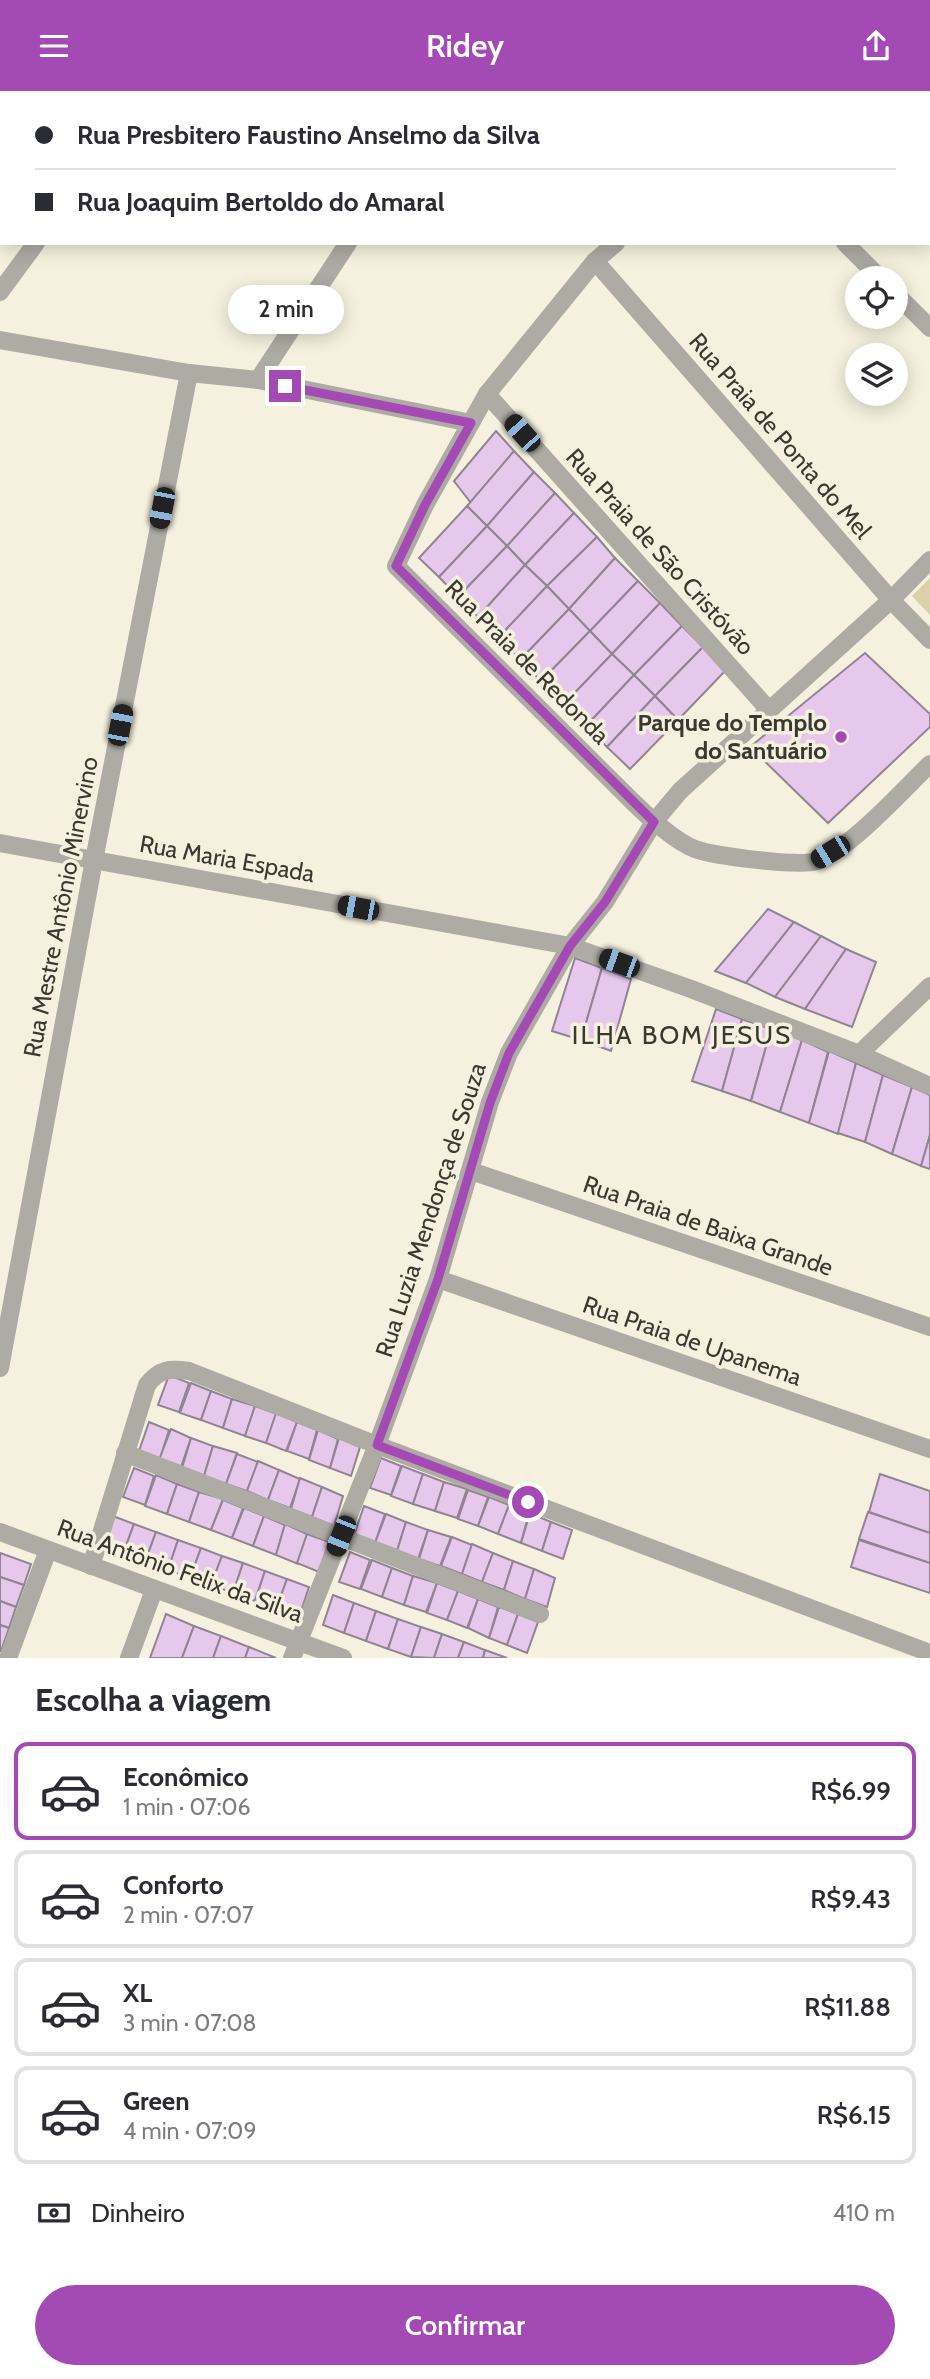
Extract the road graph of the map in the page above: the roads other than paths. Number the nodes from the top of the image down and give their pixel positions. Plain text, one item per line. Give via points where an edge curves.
1 (18, 245) edge
2 (34, 245) edge
3 (347, 245) edge
4 (614, 245) edge
5 (847, 245) edge
6 (595, 261) junction
7 (868, 266) edge
8 (13, 273) junction
9 (0, 292) edge
10 (908, 306) edge
11 (930, 328) edge
12 (0, 340) edge
13 (189, 373) junction
14 (258, 380) junction
15 (487, 394) junction
16 (471, 423) junction
17 (930, 560) edge
18 (891, 600) junction
19 (930, 640) edge
20 (769, 711) junction
21 (930, 764) edge
22 (654, 822) junction
23 (0, 843) edge
24 (94, 860) junction
25 (570, 946) junction
26 (930, 986) edge
27 (859, 1054) junction
28 (930, 1086) edge
29 (471, 1171) junction
30 (438, 1279) junction
31 (930, 1327) edge
32 (0, 1368) edge
33 (377, 1445) junction
34 (930, 1449) edge
35 (125, 1453) junction
36 (0, 1532) edge
37 (341, 1536) junction
38 (48, 1550) junction
39 (91, 1566) junction
40 (154, 1590) junction
41 (540, 1614) dead end
42 (300, 1640) junction
43 (930, 1653) edge
44 (8, 1658) edge
45 (129, 1658) edge
46 (292, 1658) edge
47 (343, 1658) edge

1 - 8 street
2 - 8 street
3 - 14 street
4 - 6 street
5 - 7 street
6 - 15 street
6 - 18 street, Rua Praia de Ponta do Mel
8 - 9 street
10 - 11 street
12 - 13 street
13 - 14 street
13 - 24 street, Rua Mestre Antônio Minervino
14 - 16 street
15 - 16 street
15 - 20 street, Rua Praia de São Cristóvão
16 - 22 street, Rua Praia de Redonda via 396,566
17 - 18 street, Rua Luzia Mendonça de Souza
18 - 19 street, Rua Praia de Ponta do Mel
18 - 20 street, Rua Luzia Mendonça de Souza
20 - 22 street, Rua Luzia Mendonça de Souza via 680,791
21 - 22 street, Rua Praia de Redonda via 845,843 815,861 771,862 694,849
22 - 25 street, Rua Luzia Mendonça de Souza via 605,902
23 - 24 street, Rua Maria Espada
24 - 25 street, Rua Maria Espada
24 - 32 street, Rua Mestre Antônio Minervino
25 - 27 street, Rua Maria Espada
25 - 29 street, Rua Luzia Mendonça de Souza via 509,1053
26 - 27 street
27 - 28 street, Rua Maria Espada
29 - 30 street, Rua Luzia Mendonça de Souza
29 - 31 street, Rua Praia de Baixa Grande
30 - 33 street, Rua Luzia Mendonça de Souza
30 - 34 street, Rua Praia de Upanema
33 - 35 street via 188,1371 172,1369 154,1376 147,1385
33 - 37 street, Rua Luzia Mendonça de Souza
33 - 43 street
35 - 37 street
35 - 39 street
36 - 38 street, Rua Antônio Felix da Silva
37 - 41 street
37 - 42 street, Rua Luzia Mendonça de Souza
38 - 39 street, Rua Antônio Felix da Silva
38 - 44 street
39 - 40 street, Rua Antônio Felix da Silva
40 - 42 street, Rua Antônio Felix da Silva
40 - 45 street
42 - 46 street, Rua Luzia Mendonça de Souza
42 - 47 street, Rua Antônio Felix da Silva

